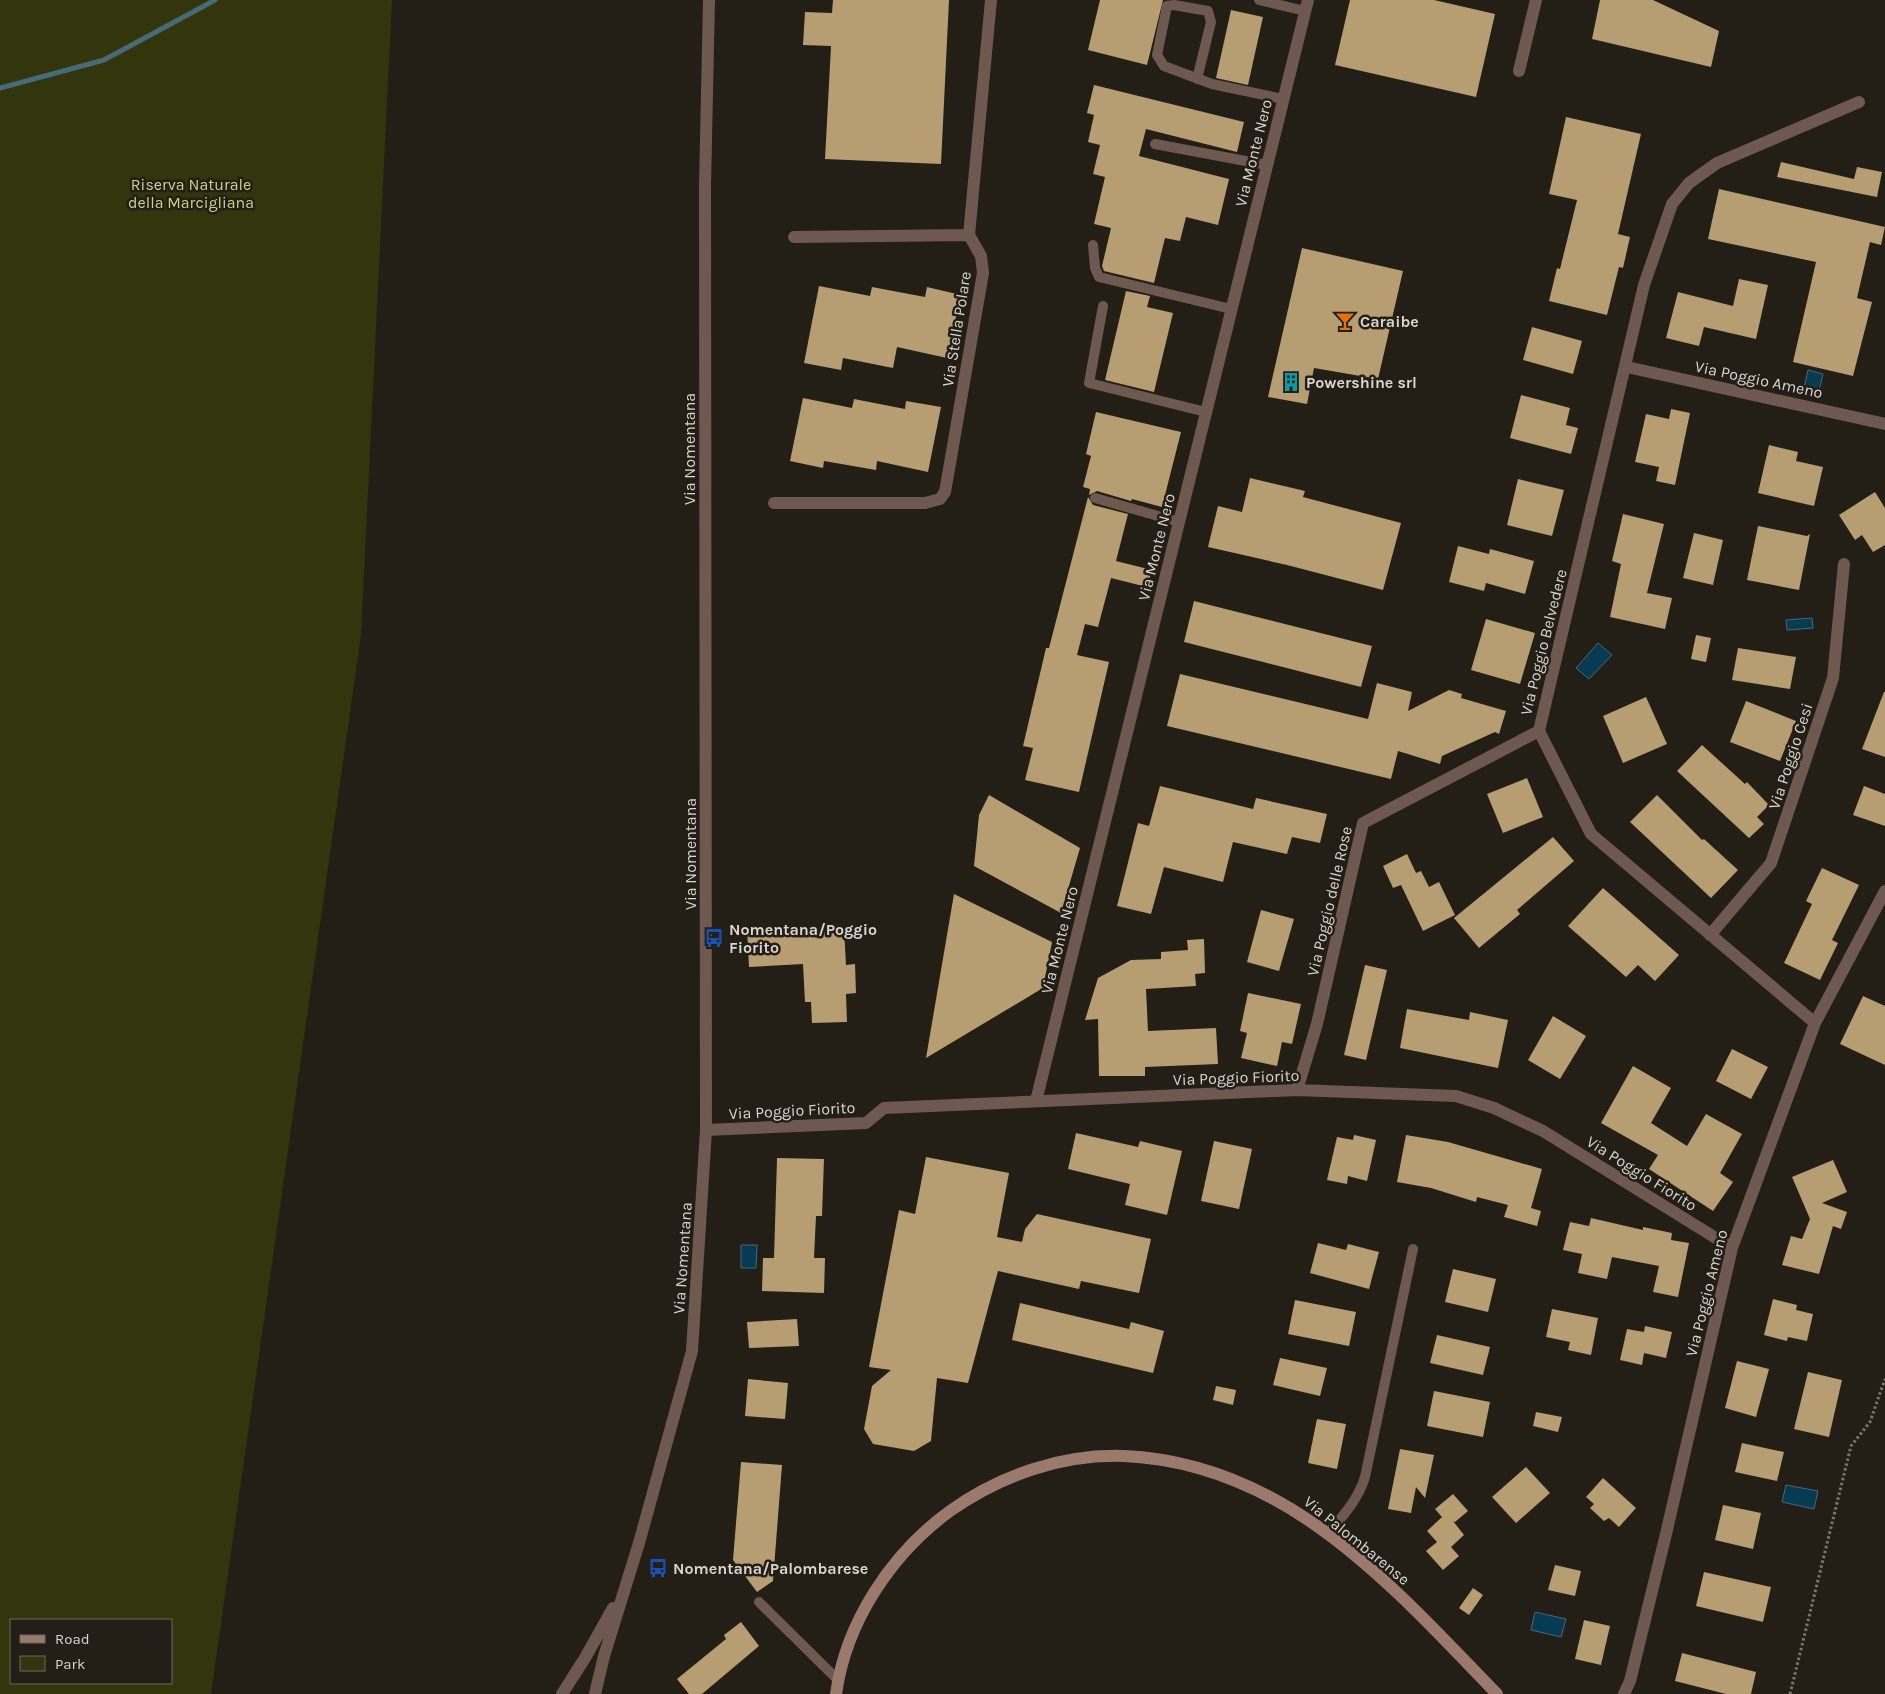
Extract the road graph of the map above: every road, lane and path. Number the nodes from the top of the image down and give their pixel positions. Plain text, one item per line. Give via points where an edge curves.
1 (710, 0) edge
2 (991, 0) edge
3 (1259, 0) edge
4 (1536, 0) edge
5 (1306, 6) edge
6 (1519, 71) dead end
7 (1197, 78) junction
8 (1283, 99) junction
9 (1859, 102) dead end
10 (1155, 144) dead end
11 (1267, 165) junction
12 (969, 235) junction
13 (794, 237) dead end
14 (1093, 245) dead end
15 (1103, 306) dead end
16 (1231, 309) junction
17 (1627, 367) junction
18 (1206, 412) junction
19 (1885, 424) edge
20 (1095, 498) dead end
21 (774, 504) dead end
22 (1179, 522) junction
23 (1844, 564) dead end
24 (1539, 731) junction
25 (1885, 890) edge
26 (1710, 935) junction
27 (1815, 1023) junction
28 (1297, 1090) junction
29 (1036, 1101) junction
30 (706, 1130) junction
31 (1413, 1248) dead end
32 (1732, 1248) junction
33 (1885, 1379) edge
34 (1328, 1533) junction
35 (640, 1543) junction
36 (759, 1602) dead end
37 (838, 1680) junction
38 (562, 1694) edge
39 (595, 1694) edge
40 (836, 1694) edge
41 (1497, 1694) edge
42 (1624, 1694) edge
43 (1790, 1694) edge

1 - 30 street, Via Nomentana via 704,185
2 - 12 street
3 - 5 lane
4 - 6 street
5 - 8 street, Via Monte Nero
7 - 7 lane via 1164,66 1157,55 1167,6 1208,11 1211,22
7 - 8 lane
8 - 11 street, Via Monte Nero
9 - 17 street, Via Poggio Belvedere via 1735,153 1684,188 1667,216 1644,285
10 - 11 lane
11 - 16 street, Via Monte Nero
12 - 13 street
12 - 21 street, Via Stella Polare via 981,256 983,274 943,496 925,503
14 - 16 lane via 1099,277
15 - 18 lane via 1089,383
16 - 18 street, Via Monte Nero
17 - 19 street, Via Poggio Ameno
17 - 24 street, Via Poggio Belvedere
18 - 22 street, Via Monte Nero
20 - 22 lane
22 - 29 street, Via Monte Nero
23 - 26 street, Via Poggio Cesi via 1833,678 1771,863
24 - 26 street, Via Poggio Belvedere via 1591,834
24 - 28 street, Via Poggio delle Rose via 1363,823 1317,1024
25 - 27 street, Via Poggio Ameno
26 - 27 street, Via Poggio Belvedere
27 - 32 street, Via Poggio Ameno
28 - 29 street, Via Poggio Fiorito
28 - 32 street, Via Poggio Fiorito via 1443,1095 1469,1099 1494,1108 1543,1131
29 - 30 street, Via Poggio Fiorito via 884,1108 866,1123
30 - 35 street, Via Nomentana via 692,1351
31 - 34 lane via 1365,1478 1361,1491
32 - 42 street, Via Poggio Ameno via 1666,1534 1630,1681
33 - 43 path via 1870,1422 1850,1446
34 - 37 main road, Via Palombarense via 1264,1492 1206,1469 1147,1457 1084,1457 1051,1463 991,1486 965,1500 901,1556 868,1604 844,1654
34 - 41 main road, Via Palombarense via 1418,1612
35 - 38 street via 606,1621
35 - 39 street, Via Nomentana
36 - 37 lane
37 - 40 main road, Via Palombarense

